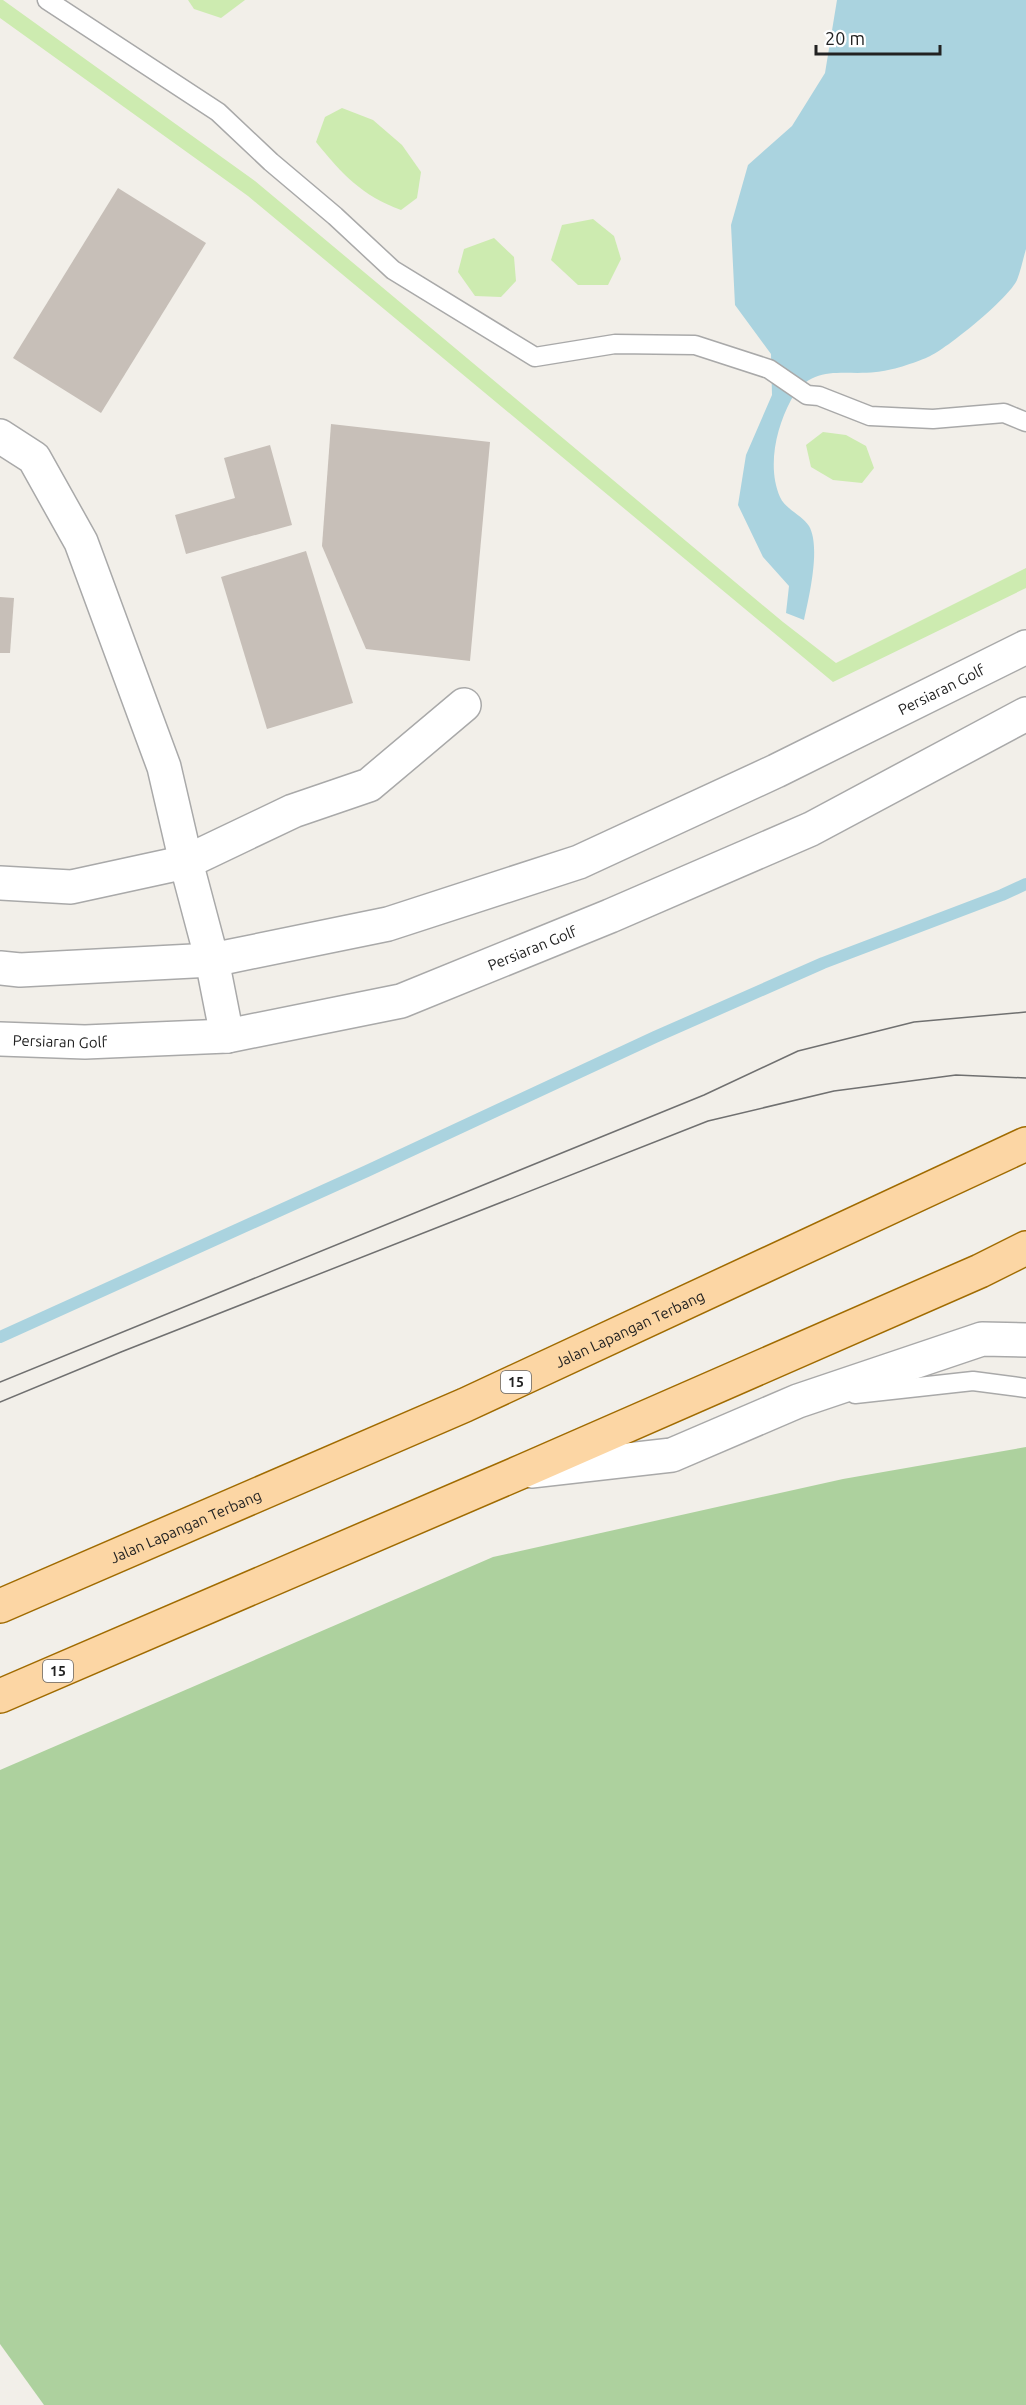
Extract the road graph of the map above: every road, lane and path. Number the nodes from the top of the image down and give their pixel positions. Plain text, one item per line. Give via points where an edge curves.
1 (47, 0) edge
2 (1026, 422) edge
3 (0, 436) edge
4 (1026, 647) edge
5 (464, 705) dead end
6 (1026, 714) edge
7 (186, 862) junction
8 (0, 883) edge
9 (212, 960) junction
10 (0, 968) edge
11 (227, 1036) junction
12 (0, 1040) edge
13 (1026, 1144) edge
14 (1026, 1248) edge
15 (1026, 1340) edge
16 (1026, 1388) edge
17 (798, 1401) junction
18 (523, 1472) junction
19 (0, 1606) edge
20 (0, 1696) edge

1 - 2 lane via 218,112 393,270 535,357 615,344 695,345 769,369 807,395 870,416 933,419 1004,413
3 - 7 street via 34,458 81,542 164,767
4 - 9 street, Persiaran Golf via 776,771 579,862 388,924
5 - 7 street via 369,785 293,812
6 - 11 street, Persiaran Golf via 812,829 401,1001
7 - 8 street via 71,887
7 - 9 street
9 - 10 street, Persiaran Golf
9 - 11 street
11 - 12 street, Persiaran Golf via 85,1042
13 - 19 main road, Jalan Lapangan Terbang / 15 via 465,1405
14 - 18 main road, 15
15 - 17 street via 982,1339
16 - 17 lane via 973,1381
17 - 18 street via 672,1455
18 - 20 main road, 15

